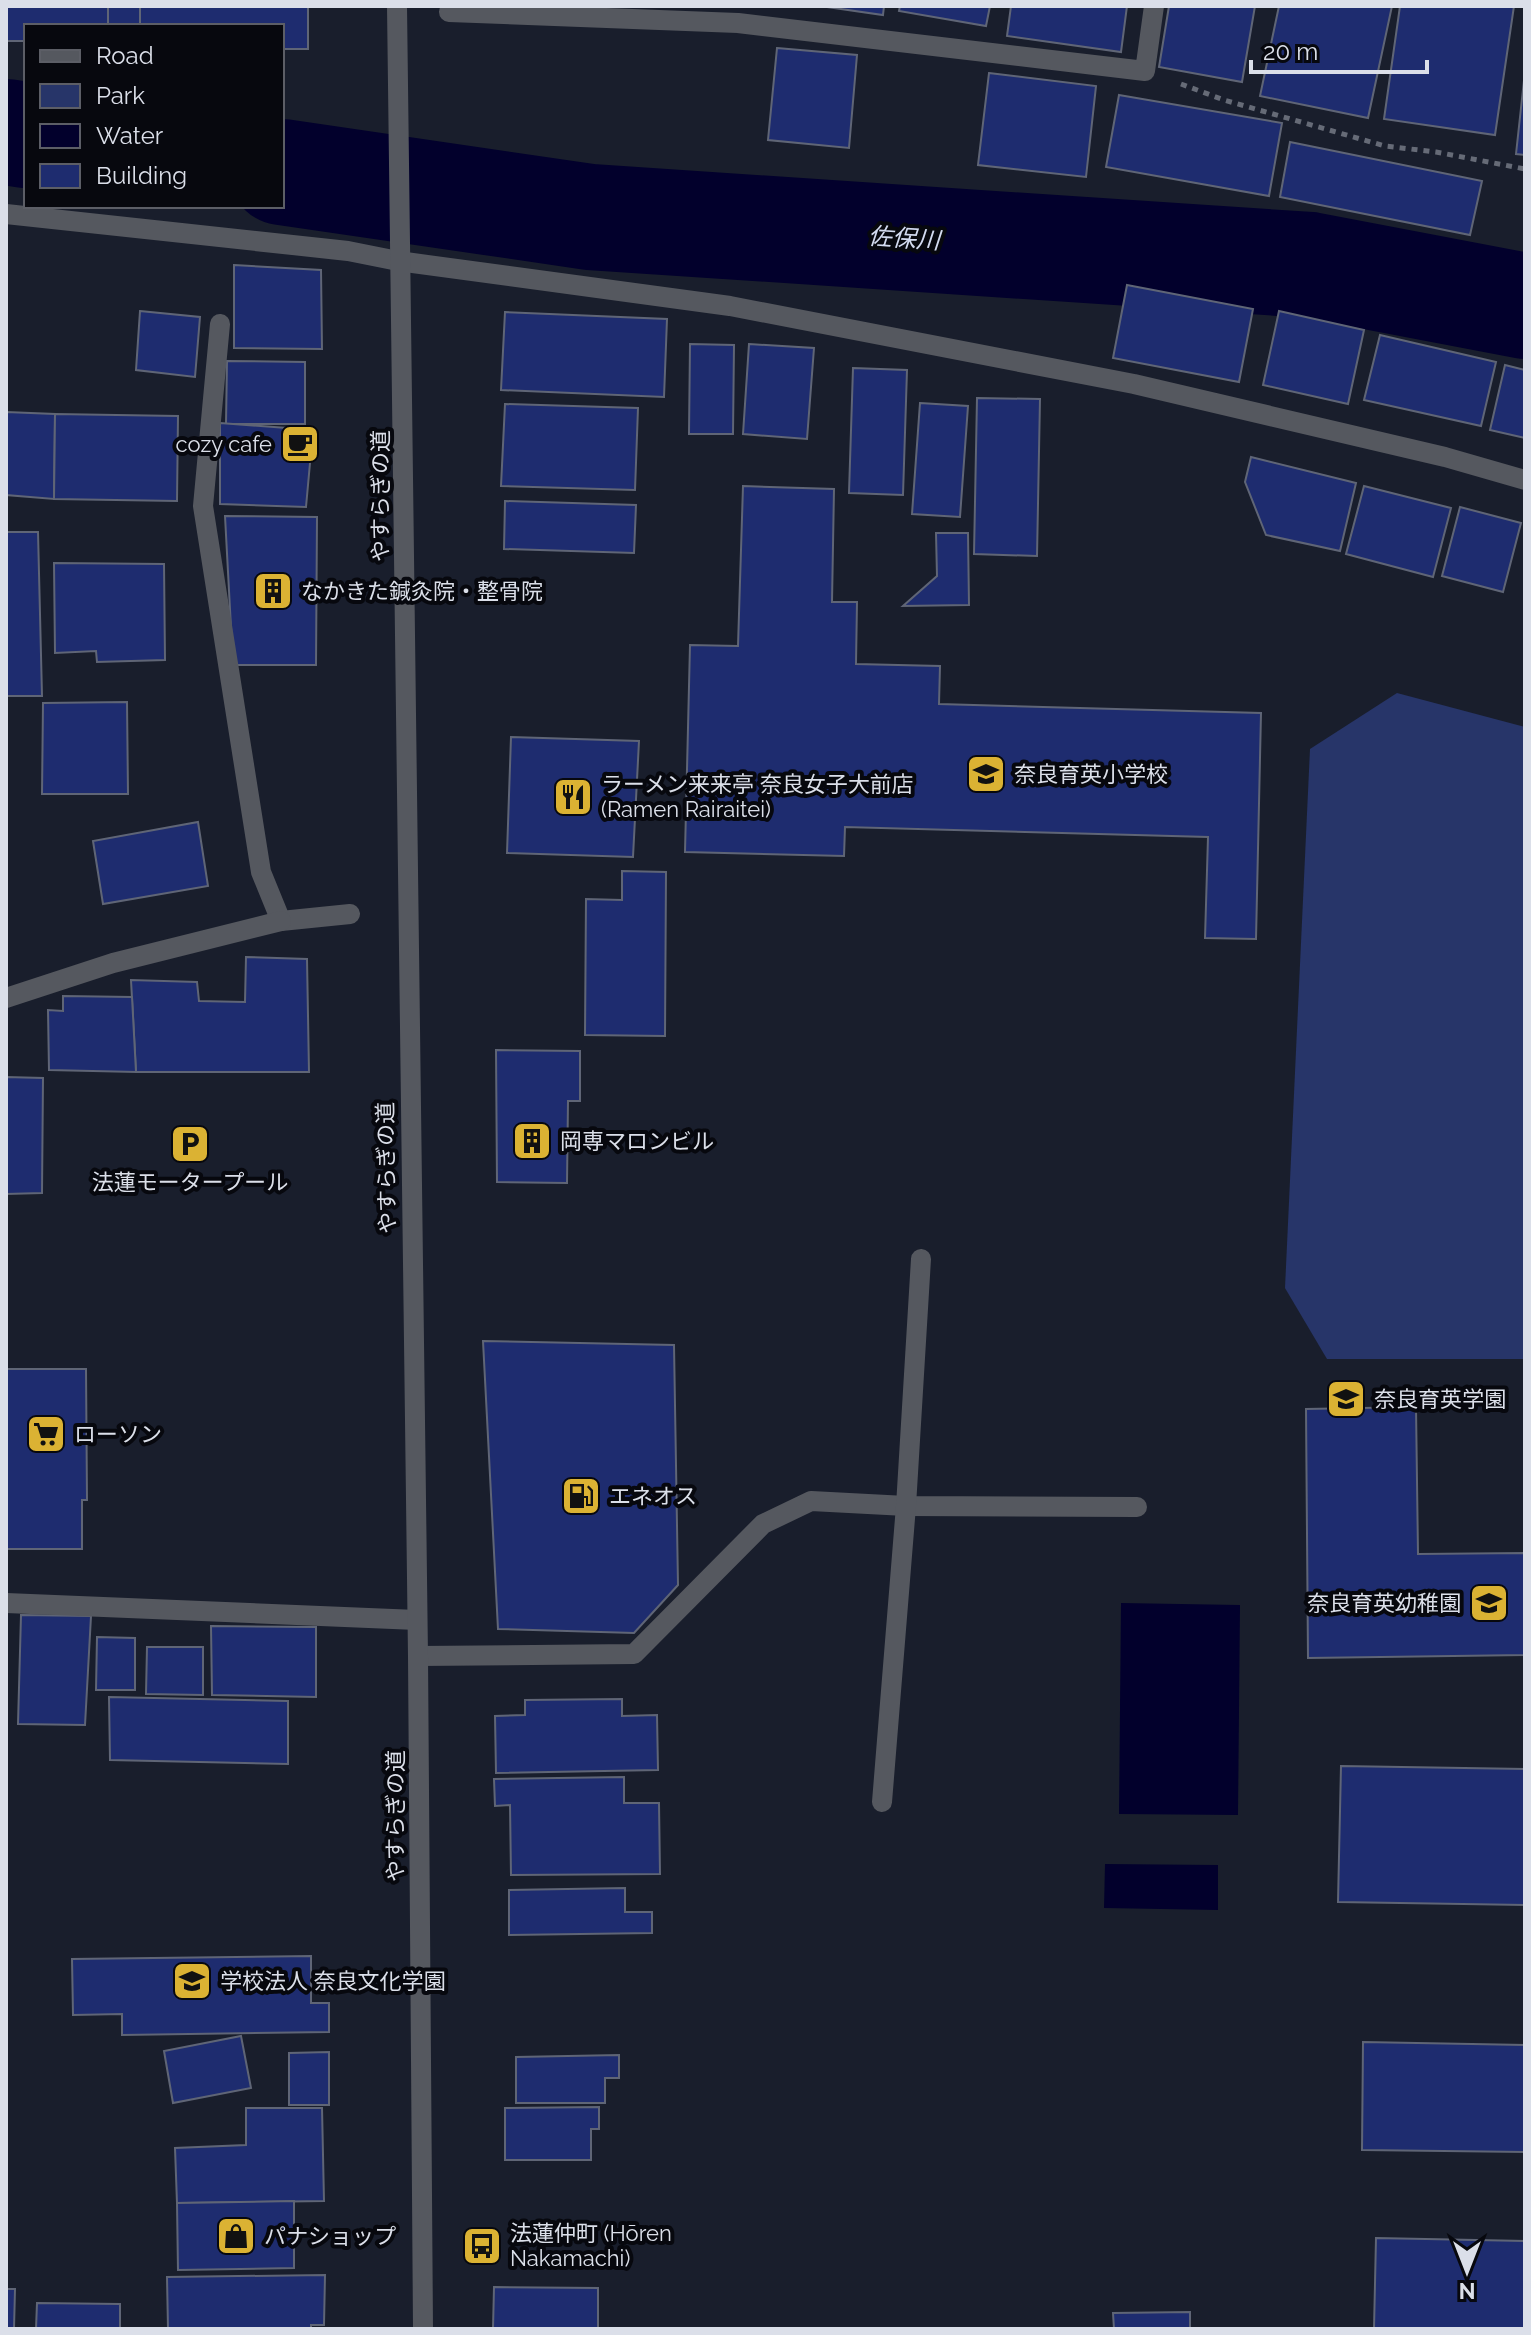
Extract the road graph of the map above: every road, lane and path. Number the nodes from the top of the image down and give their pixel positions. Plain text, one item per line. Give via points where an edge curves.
1 (397, 6) edge
2 (1154, 6) edge
3 (449, 12) dead end
4 (1145, 71) junction
5 (1525, 169) edge
6 (6, 214) edge
7 (398, 261) junction
8 (220, 324) dead end
9 (1525, 480) edge
10 (350, 914) dead end
11 (281, 921) junction
12 (6, 998) edge
13 (921, 1259) dead end
14 (906, 1506) junction
15 (1137, 1507) dead end
16 (6, 1603) edge
17 (417, 1620) junction
18 (418, 1656) junction
19 (882, 1802) dead end
20 (423, 2329) edge

1 - 7 street, やすらぎの道
2 - 4 street
3 - 4 street via 738,23
4 - 5 path via 1224,100 1385,146
6 - 7 street
7 - 9 street via 730,306 1134,384
7 - 17 street, やすらぎの道 via 403,325
8 - 11 street via 203,506 261,872
10 - 11 street
11 - 12 street via 113,963
13 - 14 street
14 - 15 street
14 - 18 street via 811,1501 763,1524 634,1654
14 - 19 street
16 - 17 street
17 - 18 street, やすらぎの道
18 - 20 street, やすらぎの道

